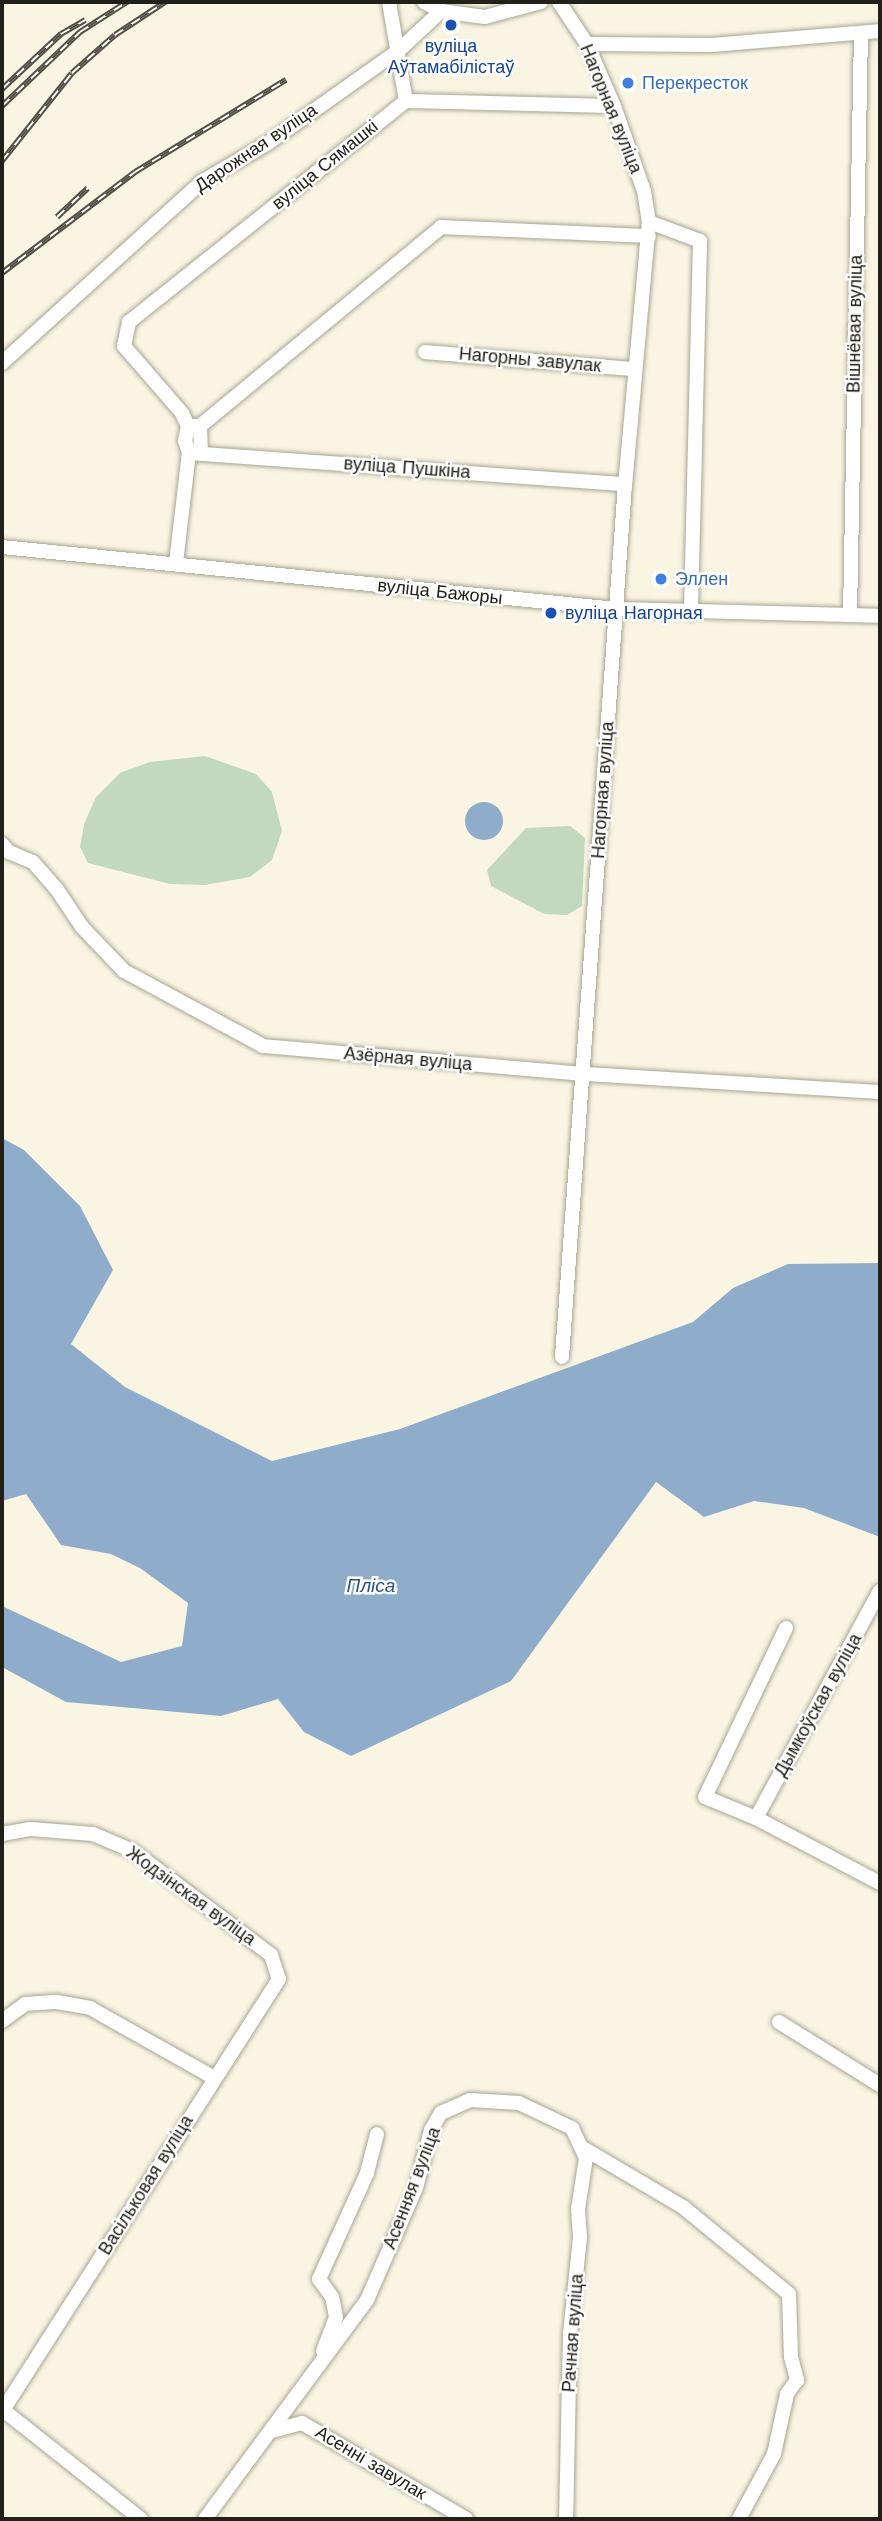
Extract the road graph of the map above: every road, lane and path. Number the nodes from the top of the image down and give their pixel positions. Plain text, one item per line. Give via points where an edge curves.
1 (389, 2) edge
2 (424, 2) edge
3 (541, 2) edge
4 (559, 2) edge
5 (441, 11) junction
6 (880, 31) edge
7 (861, 33) junction
8 (587, 44) junction
9 (398, 51) junction
10 (406, 101) junction
11 (614, 106) junction
12 (649, 229) junction
13 (425, 352) dead end
14 (2, 363) edge
15 (634, 369) junction
16 (194, 426) junction
17 (195, 454) junction
18 (625, 484) junction
19 (2, 547) edge
20 (176, 563) junction
21 (617, 609) junction
22 (691, 613) junction
23 (850, 615) junction
24 (880, 616) edge
25 (4, 849) edge
26 (585, 1074) junction
27 (880, 1092) edge
28 (562, 1357) dead end
29 (880, 1591) edge
30 (786, 1628) dead end
31 (756, 1818) junction
32 (2, 1835) edge
33 (880, 1883) edge
34 (279, 1979) joint
35 (2, 2021) edge
36 (779, 2022) dead end
37 (214, 2078) junction
38 (880, 2085) edge
39 (377, 2134) dead end
40 (583, 2148) junction
41 (318, 2366) junction
42 (2, 2410) edge
43 (272, 2431) junction
44 (141, 2519) edge
45 (205, 2519) edge
46 (466, 2519) edge
47 (566, 2519) edge
48 (739, 2519) edge

1 - 9 street
2 - 5 street
3 - 5 street via 485,17
4 - 8 street, Нагорная вуліца
5 - 9 street, Дарожная вуліца
6 - 7 street
7 - 8 street via 713,45
7 - 23 street, Вішнёвая вуліца
8 - 11 street, Нагорная вуліца
9 - 10 street
9 - 14 street, Дарожная вуліца via 268,143 203,181
10 - 11 street
10 - 16 street, вуліца Сямашкі via 128,322 124,346
11 - 12 street, Нагорная вуліца via 644,191
12 - 15 street, Нагорная вуліца
12 - 16 street via 441,227
12 - 22 street via 700,241
13 - 15 street, Нагорны завулак
15 - 18 street, Нагорная вуліца
16 - 17 street
17 - 18 street, вуліца Пушкіна
17 - 20 street
18 - 21 street, Нагорная вуліца
19 - 20 street, вуліца Бажоры
20 - 21 street, вуліца Бажоры
21 - 22 street, вуліца Бажоры
21 - 26 street, Нагорная вуліца
22 - 23 street, вуліца Бажоры
23 - 24 street, вуліца Бажоры
25 - 26 street, Азёрная вуліца via 33,862 82,927 124,971 263,1046
26 - 27 street, Азёрная вуліца
26 - 28 street, Нагорная вуліца
29 - 31 street, Дымкоўская вуліца
30 - 31 street via 705,1797
31 - 33 street
32 - 34 street, Жодзінская вуліца via 31,1829 93,1834 133,1851 271,1955
34 - 37 street, Васільковая вуліца
35 - 37 street via 25,2004 57,2001 90,2008
36 - 38 street
37 - 42 street, Васільковая вуліца
39 - 41 street, Асенняя вуліца via 367,2173 318,2279 332,2297 336,2317
40 - 41 street, Асенняя вуліца via 572,2128 519,2103 470,2100 442,2113 431,2130 416,2188 367,2300
40 - 47 street, Рачная вуліца via 586,2158 570,2333
40 - 48 street via 683,2207 789,2294 790,2357 797,2380 787,2394 774,2454
41 - 43 street, Асенняя вуліца
42 - 44 street
43 - 45 street, Асенняя вуліца
43 - 46 street, Асенні завулак via 302,2423

